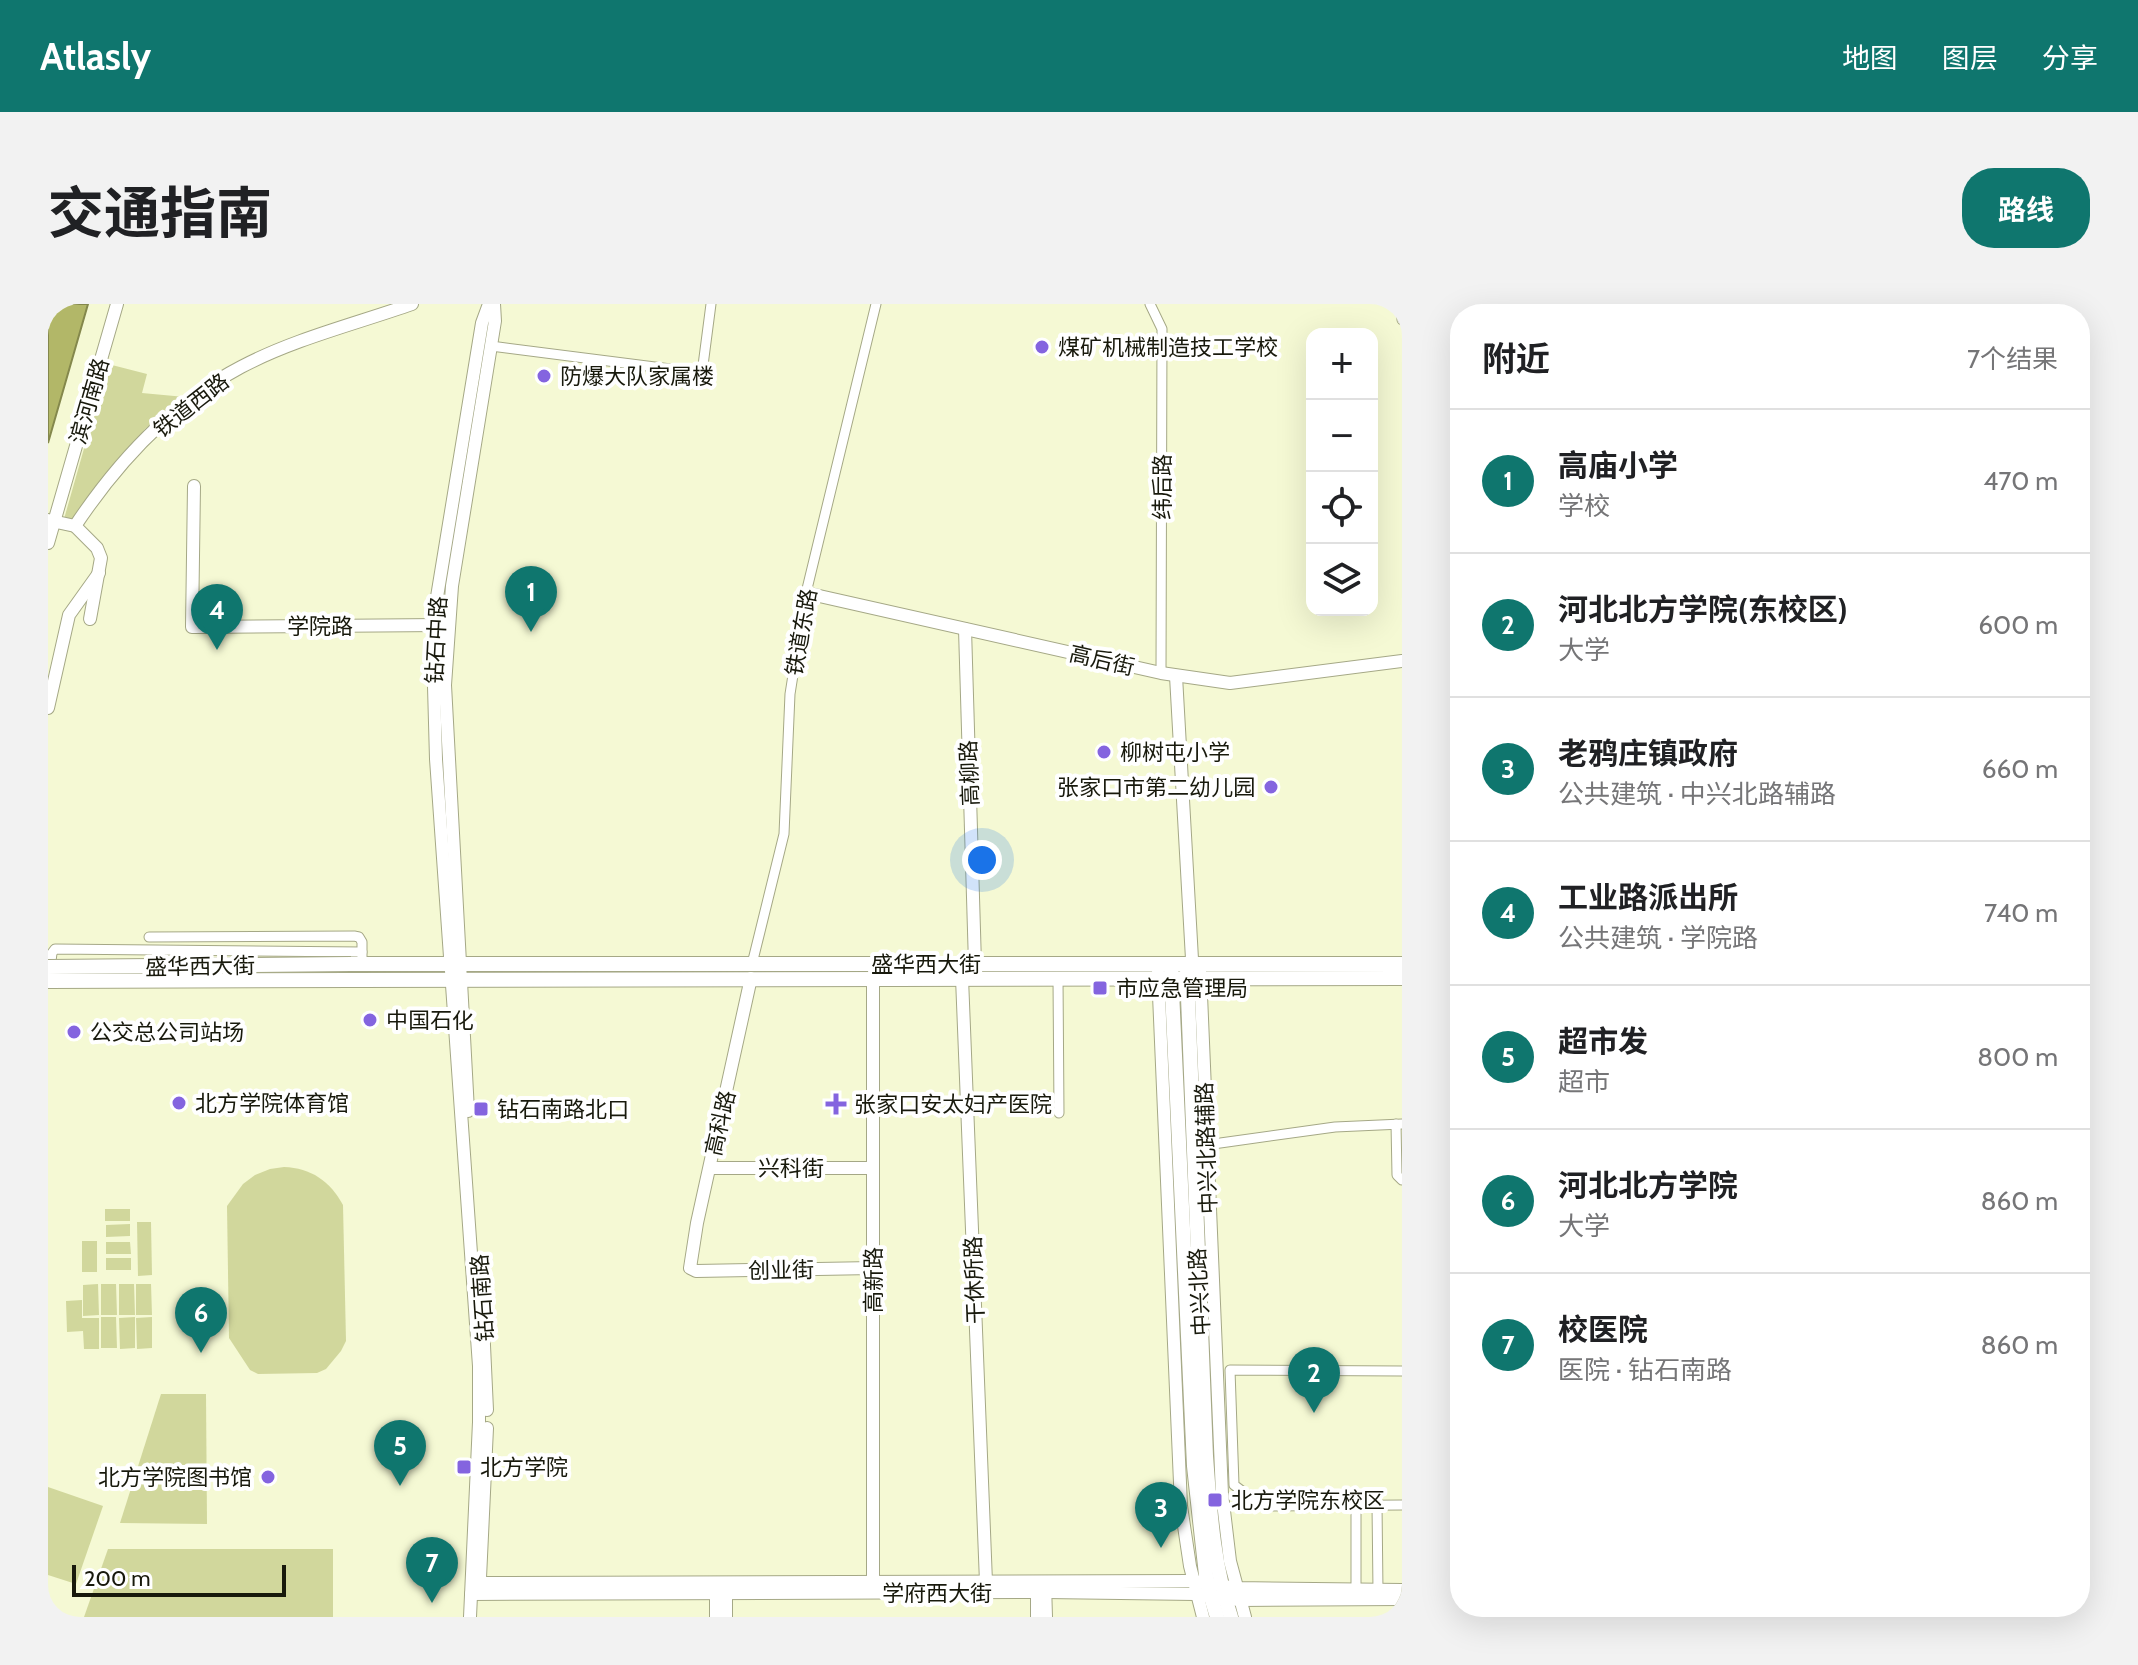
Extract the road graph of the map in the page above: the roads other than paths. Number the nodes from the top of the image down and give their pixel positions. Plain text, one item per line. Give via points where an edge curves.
1 (109, 304) edge
2 (117, 304) edge
3 (412, 304) edge
4 (492, 304) edge
5 (711, 304) edge
6 (876, 304) edge
7 (1150, 304) edge
8 (1401, 304) edge
9 (1402, 320) edge
10 (491, 346) junction
11 (194, 486) dead end
12 (50, 520) edge
13 (75, 526) junction
14 (48, 543) edge
15 (99, 573) junction
16 (806, 593) junction
17 (90, 619) dead end
18 (441, 625) junction
19 (965, 629) junction
20 (1402, 661) edge
21 (1161, 673) junction
22 (1176, 676) junction
23 (48, 708) edge
24 (149, 937) dead end
25 (358, 960) junction
26 (455, 964) junction
27 (975, 964) junction
28 (1106, 964) junction
29 (1402, 964) edge
30 (48, 967) edge
31 (1180, 970) junction
32 (604, 971) junction
33 (752, 971) junction
34 (873, 978) junction
35 (962, 978) junction
36 (1058, 978) junction
37 (1402, 978) edge
38 (456, 980) junction
39 (48, 982) edge
40 (1059, 1113) dead end
41 (1399, 1124) edge
42 (1206, 1145) junction
43 (710, 1168) junction
44 (873, 1168) junction
45 (1402, 1180) edge
46 (690, 1268) joint
47 (873, 1268) junction
48 (1402, 1371) edge
49 (1356, 1505) junction
50 (1377, 1505) junction
51 (1402, 1505) edge
52 (873, 1582) junction
53 (986, 1582) junction
54 (1041, 1587) junction
55 (475, 1588) junction
56 (721, 1588) junction
57 (1356, 1589) junction
58 (1378, 1590) junction
59 (1402, 1590) edge
60 (1216, 1591) junction
61 (1402, 1599) edge
62 (470, 1617) edge
63 (478, 1617) edge
64 (716, 1617) edge
65 (726, 1617) edge
66 (1037, 1617) edge
67 (1046, 1617) edge
68 (1203, 1617) edge
69 (1217, 1617) edge
70 (1231, 1617) edge
71 (1245, 1617) edge

1 - 12 street, 滨河南路
2 - 12 street, 滨河南路
3 - 13 street, 铁道西路 via 292,345 213,383 134,450
4 - 10 street, 钻石中路
4 - 18 street, 钻石中路 via 481,333 438,589
5 - 10 street via 702,373
6 - 16 street, 铁道东路
7 - 21 street, 纬后路 via 1162,329
8 - 9 street
10 - 18 street, 钻石中路
11 - 18 street, 学院路 via 192,627
12 - 13 street
12 - 14 street, 滨河南路
13 - 15 street via 99,553
15 - 17 street
15 - 23 street via 69,615
16 - 19 street, 高后街
16 - 33 street, 铁道东路 via 790,694 784,834
18 - 26 street, 钻石中路 via 434,700
19 - 21 street, 高后街
19 - 27 street, 高柳路
20 - 22 street, 高后街 via 1230,683
21 - 22 street, 高后街
22 - 31 street
24 - 25 street via 354,936 362,942
25 - 26 main road, 盛华西大街
25 - 30 main road, 盛华西大街, bridge
25 - 39 street via 55,949
26 - 32 main road, 盛华西大街
26 - 38 street, 钻石中路
27 - 28 main road, 盛华西大街
27 - 33 main road, 盛华西大街
28 - 31 main road, 盛华西大街
28 - 31 street via 1129,958
29 - 31 main road, 盛华西大街
31 - 36 main road, 盛华西大街
31 - 37 main road, 盛华西大街
31 - 42 street, 中兴北路辅路
31 - 60 main road, 中兴北路 via 1194,1466
32 - 33 main road, 盛华西大街
32 - 38 main road, 盛华西大街
33 - 34 main road, 盛华西大街
33 - 43 street, 高科路
34 - 35 main road, 盛华西大街
34 - 44 street, 高新路
35 - 36 main road, 盛华西大街
35 - 53 street, 干休所路
36 - 40 street
38 - 39 main road, 盛华西大街, bridge
38 - 55 street, 钻石南路 via 479,1366
41 - 42 street
41 - 45 street via 1397,1175
42 - 60 street, 中兴北路辅路 via 1222,1494
43 - 44 street, 兴科街
43 - 46 street, 高科路
44 - 47 street, 高新路
46 - 47 street, 创业街
47 - 52 street, 高新路
48 - 49 street via 1230,1370 1234,1485 1262,1506
49 - 50 street
49 - 57 street
50 - 51 street
50 - 58 street
52 - 53 street, 学府西大街
52 - 56 street, 学府西大街
53 - 54 street, 学府西大街
54 - 56 street, 学府西大街
54 - 60 street, 学府西大街
54 - 66 street
54 - 67 street
55 - 56 street, 学府西大街
55 - 62 street, 钻石南路
55 - 63 street, 钻石南路
56 - 64 street
56 - 65 street
57 - 58 street, 学府西大街
57 - 60 street, 学府西大街
58 - 59 street, 学府西大街
60 - 61 street, 学府西大街
60 - 68 street, 中兴北路辅路
60 - 69 main road, 中兴北路
60 - 70 main road, 中兴北路
60 - 71 street, 中兴北路辅路

